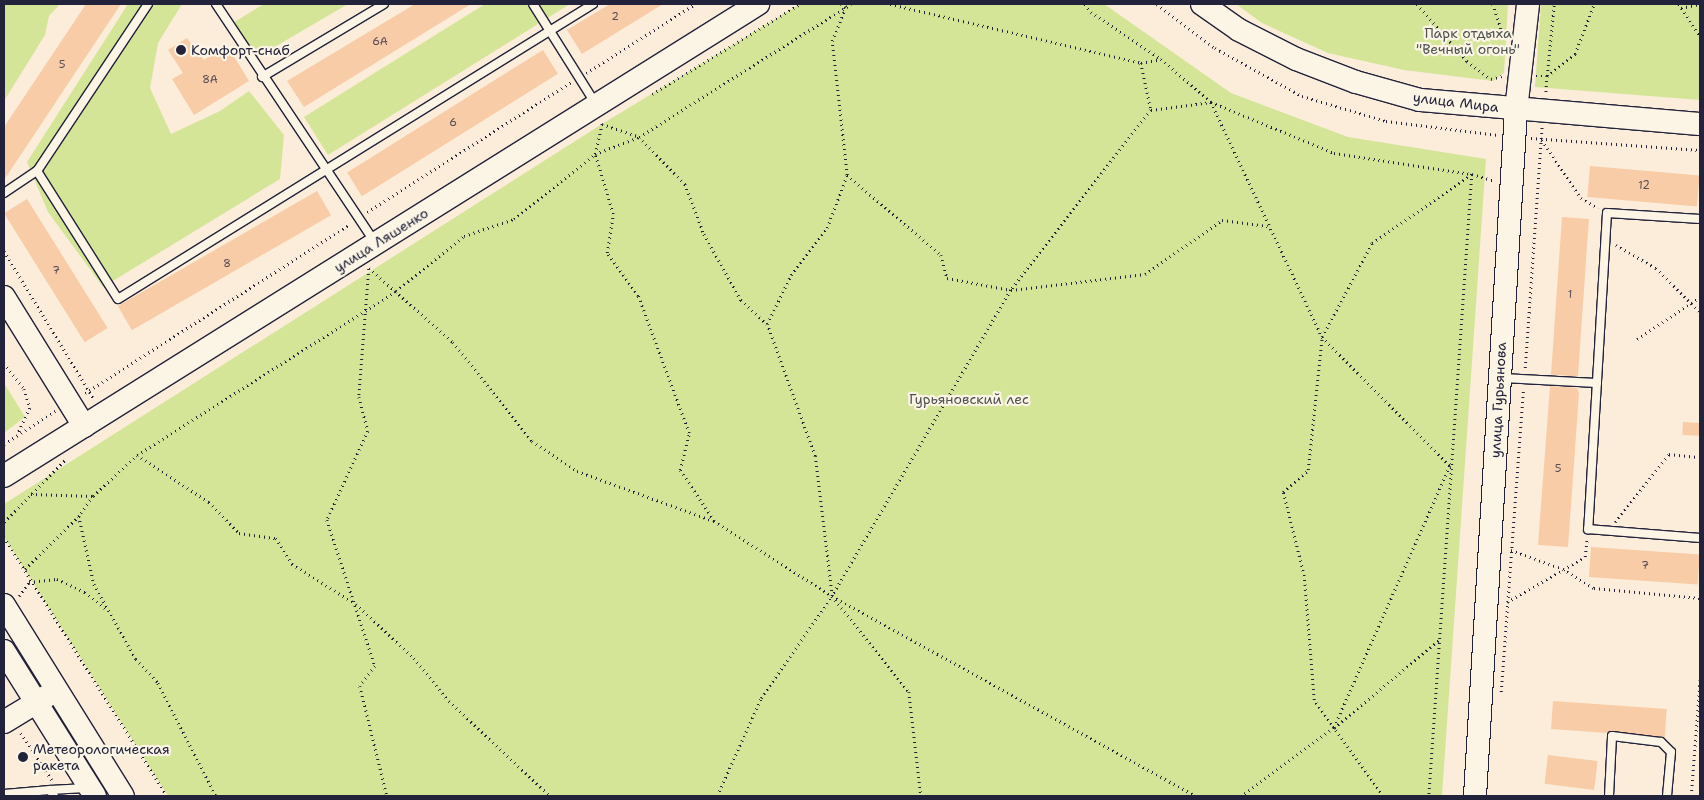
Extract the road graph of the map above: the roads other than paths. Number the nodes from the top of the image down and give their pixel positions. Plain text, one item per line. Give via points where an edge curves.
1 (148, 4) edge
2 (216, 4) edge
3 (384, 4) edge
4 (533, 4) edge
5 (593, 4) edge
6 (758, 4) edge
7 (1202, 4) edge
8 (1528, 4) edge
9 (549, 30) junction
10 (262, 77) junction
11 (596, 105) junction
12 (1516, 110) junction
13 (1700, 124) edge
14 (324, 168) junction
15 (37, 171) junction
16 (4, 192) edge
17 (1700, 219) edge
18 (376, 243) junction
19 (4, 297) edge
20 (1499, 377) junction
21 (1597, 383) junction
22 (84, 426) junction
23 (4, 476) edge
24 (1700, 538) edge
25 (4, 605) edge
26 (4, 651) edge
27 (56, 690) junction
28 (34, 703) junction
29 (7, 720) edge
30 (54, 792) edge
31 (92, 792) edge
32 (4, 794) edge
33 (123, 796) edge
34 (1475, 796) edge
35 (1609, 796) edge
36 (1667, 796) edge

1 - 15 lane
2 - 10 lane
3 - 10 lane
4 - 9 lane
5 - 9 lane
6 - 11 main road, улица Ляшенко
7 - 12 main road, улица Мира via 1239,30 1296,59 1356,82 1420,100
8 - 12 main road, улица Гурьянова
9 - 11 lane
9 - 14 lane
10 - 14 lane
11 - 18 main road, улица Ляшенко
12 - 13 main road, улица Мира
12 - 20 main road, улица Гурьянова
14 - 15 lane via 118,299
14 - 18 lane
15 - 16 lane
17 - 21 lane via 1607,213
18 - 22 main road, улица Ляшенко
19 - 22 main road
20 - 21 lane
20 - 34 main road, улица Гурьянова
21 - 24 lane via 1588,529
22 - 23 main road, улица Ляшенко
25 - 27 main road
26 - 28 main road
27 - 28 main road
27 - 33 main road
28 - 29 main road
28 - 31 main road
30 - 31 lane
30 - 32 lane
35 - 36 lane via 1612,736 1661,742 1671,752

